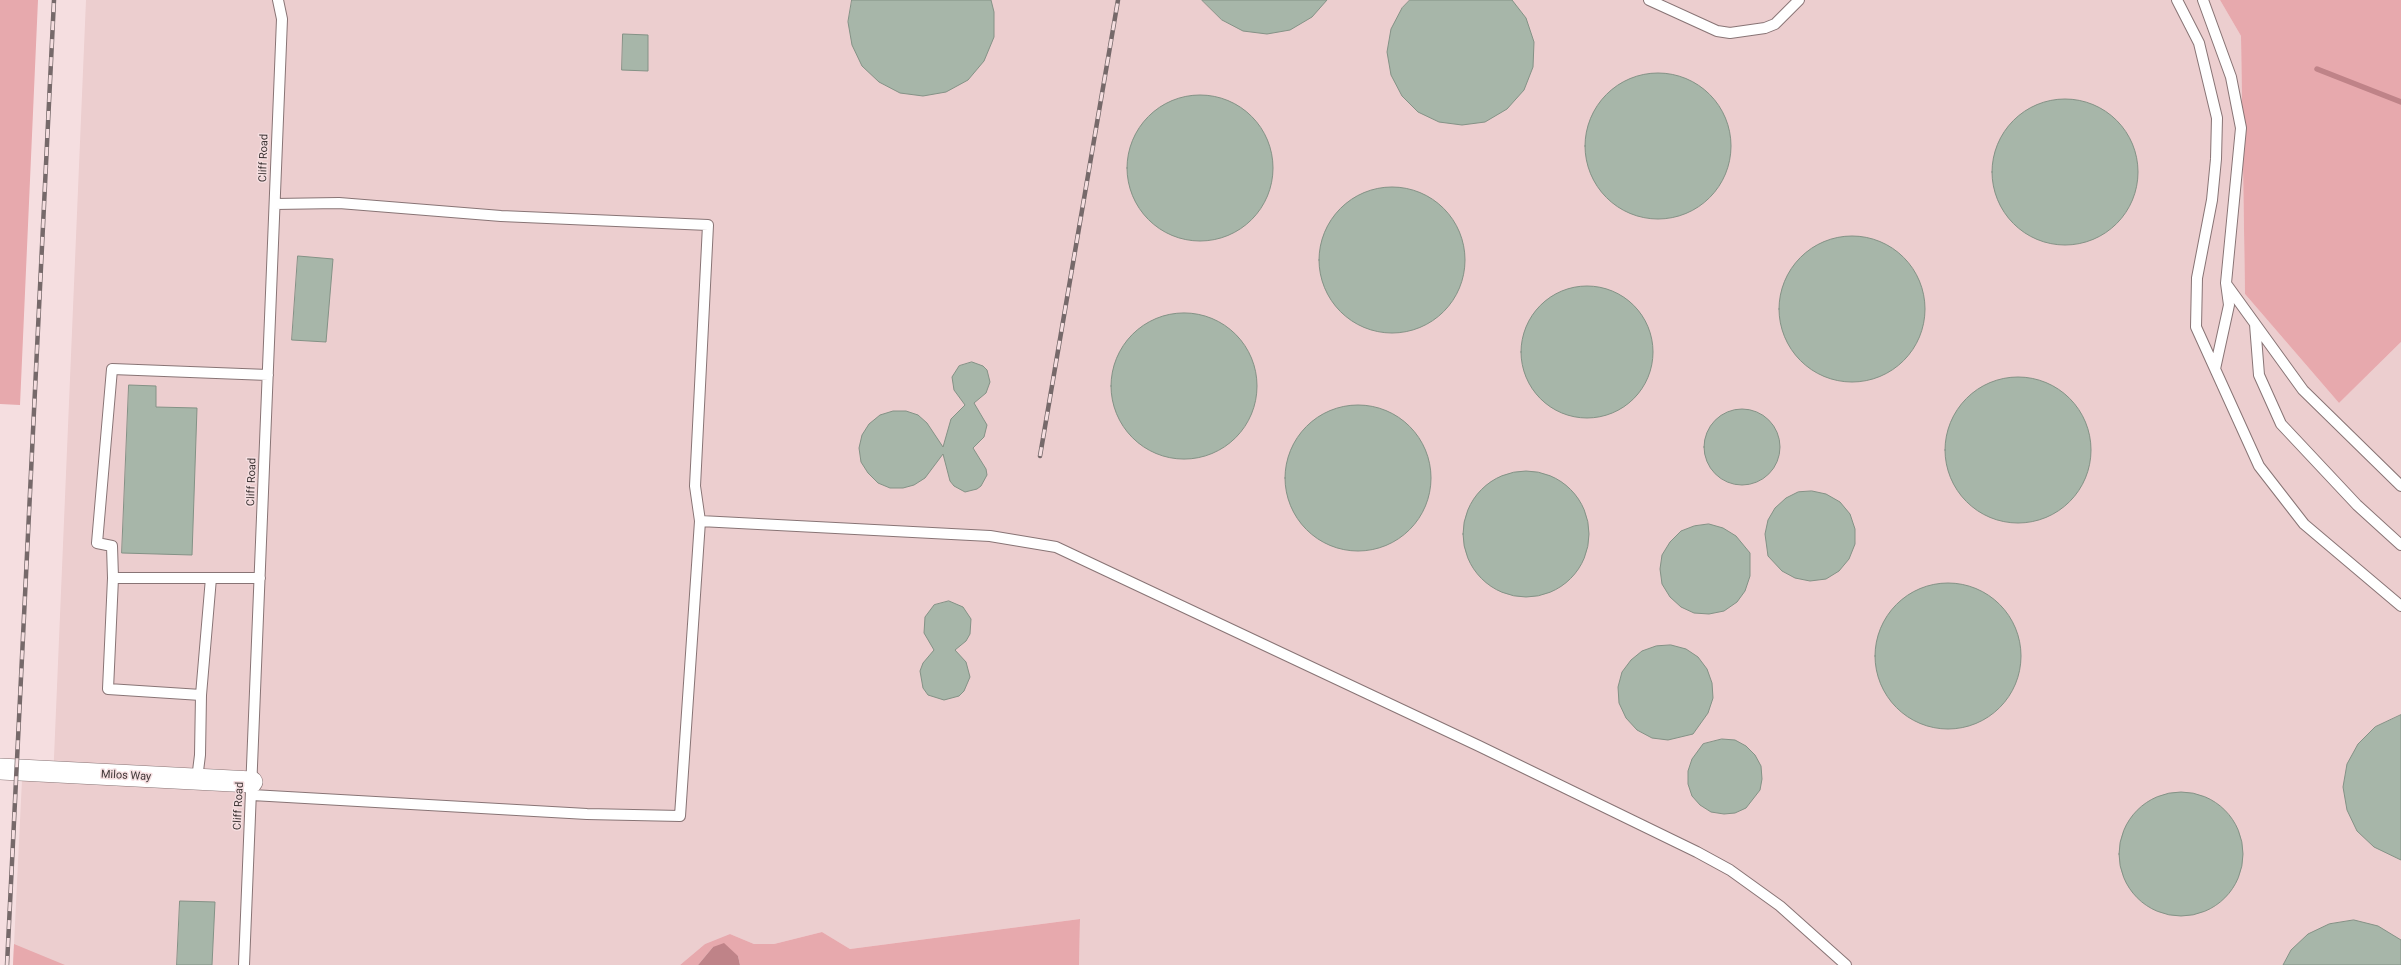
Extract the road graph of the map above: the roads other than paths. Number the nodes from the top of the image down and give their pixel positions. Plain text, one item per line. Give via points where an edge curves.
1 (278, 0) edge
2 (1649, 0) edge
3 (1799, 0) edge
4 (2177, 0) edge
5 (2203, 0) edge
6 (275, 204) junction
7 (2226, 283) junction
8 (2256, 324) junction
9 (2215, 369) junction
10 (268, 375) junction
11 (2401, 486) edge
12 (700, 521) junction
13 (2401, 545) edge
14 (113, 578) junction
15 (211, 578) junction
16 (260, 578) junction
17 (2401, 606) edge
18 (201, 695) junction
19 (0, 769) edge
20 (197, 779) junction
21 (252, 789) junction
22 (244, 965) edge
23 (1846, 965) edge

1 - 6 lane, Cliff Road via 282,19
2 - 3 lane via 1717,31 1730,33 1775,24
4 - 9 lane via 2199,43 2217,118 2212,200 2197,278 2194,317
5 - 7 lane via 2231,77 2241,128
6 - 10 lane, Cliff Road
6 - 12 lane via 339,203 501,216 708,225 695,486
7 - 8 lane
7 - 9 lane via 2229,305
8 - 11 lane via 2303,390
8 - 13 lane via 2259,375 2281,424 2357,506
9 - 17 lane via 2259,466 2304,524
10 - 14 lane via 112,369 97,543 112,546
10 - 16 lane, Cliff Road
12 - 21 lane via 680,816 587,814
12 - 23 lane via 990,536 1056,547 1696,852 1730,870 1780,906
14 - 15 lane
14 - 18 lane via 108,688
15 - 16 lane
15 - 18 lane
16 - 21 lane, Cliff Road
18 - 20 lane
19 - 20 street, Milos Way
20 - 21 street, Milos Way
21 - 22 lane, Cliff Road

